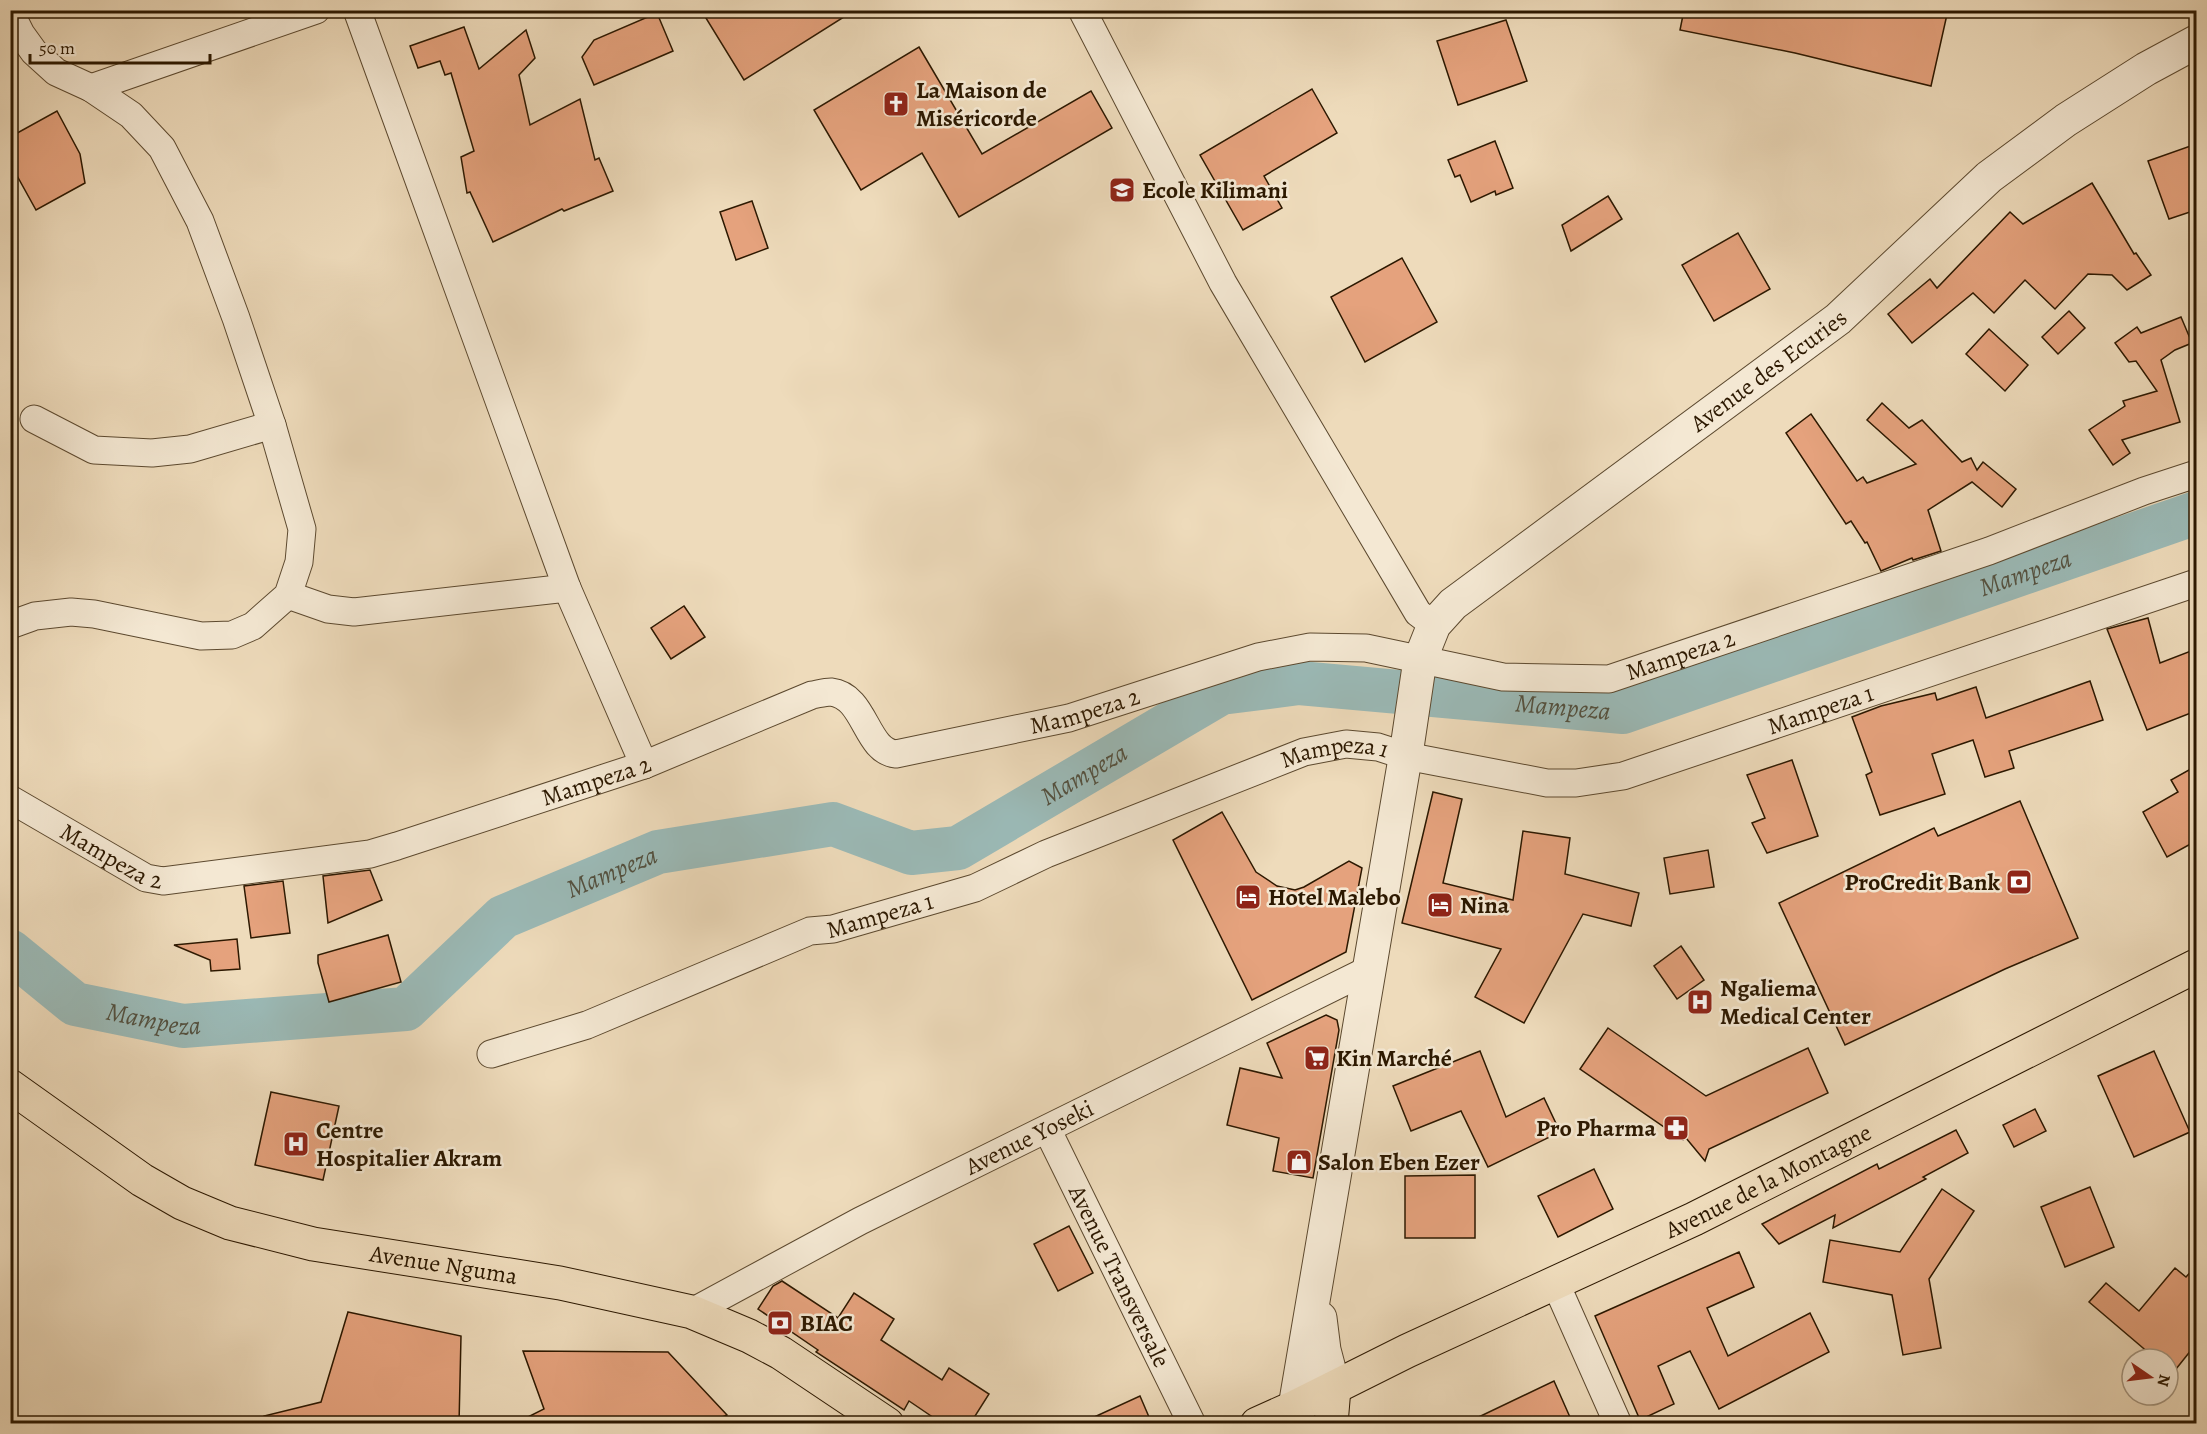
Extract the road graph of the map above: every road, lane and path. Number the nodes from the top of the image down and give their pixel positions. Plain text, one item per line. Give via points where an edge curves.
1 (316, 10) edge
2 (357, 10) edge
3 (1082, 10) edge
4 (10, 12) edge
5 (2196, 42) edge
6 (91, 88) junction
7 (34, 419) dead end
8 (272, 426) junction
9 (2196, 474) edge
10 (2196, 583) edge
11 (567, 588) junction
12 (288, 595) junction
13 (10, 625) edge
14 (1434, 625) junction
15 (1419, 670) junction
16 (1407, 748) junction
17 (644, 765) junction
18 (10, 799) edge
19 (2196, 966) edge
20 (1370, 969) junction
21 (491, 1054) dead end
22 (10, 1086) edge
23 (1047, 1130) junction
24 (1555, 1282) junction
25 (1317, 1283) junction
26 (692, 1312) junction
27 (1334, 1388) junction
28 (1294, 1415) edge
29 (888, 1424) edge
30 (1192, 1424) edge
31 (1257, 1424) edge
32 (1331, 1424) edge
33 (1618, 1424) edge

1 - 6 street
2 - 11 street
3 - 14 street via 1223,283 1418,613
4 - 6 street via 34,52 56,72
5 - 14 street, Avenue des Ecuries via 2076,114 1989,177 1838,319 1453,604
6 - 8 street via 131,115 162,148 200,221
7 - 8 street via 94,450 152,453 190,449
8 - 12 street via 302,529 299,562
9 - 15 street, Mampeza 2 via 1989,551 1609,679 1503,677
10 - 16 street, Mampeza 1 via 1623,776 1547,783
11 - 12 street via 354,612 328,609
11 - 17 street
12 - 13 street via 253,626 232,635 201,636 71,612 35,616
14 - 15 street, Avenue des Ecuries
15 - 16 street, Avenue des Ecuries
15 - 17 street, Mampeza 2 via 1365,648 1310,647 1258,657 1069,718 903,754 887,753 849,700 829,692 812,695
16 - 20 street, Avenue des Ecuries
16 - 21 street, Mampeza 1 via 1346,744 1304,752 1046,854 975,888 810,931 586,1025
17 - 18 street, Mampeza 2 via 370,854 163,881 146,878
19 - 24 main road, Avenue de la Montagne via 1704,1214
20 - 23 street, Avenue Yoseki
20 - 25 street, Avenue des Ecuries
22 - 26 main road, Avenue Nguma via 142,1180 182,1203 230,1223 313,1244 560,1283
23 - 26 street, Avenue Yoseki via 860,1221
23 - 30 street, Avenue Transversale
24 - 27 main road, Avenue de la Montagne
24 - 33 street
25 - 27 street, Avenue des Ecuries via 1324,1350
25 - 28 street, Avenue des Ecuries
26 - 29 main road, Avenue Nguma via 781,1353
27 - 28 main road, Avenue de la Montagne
27 - 32 main road
28 - 31 main road, Avenue de la Montagne

